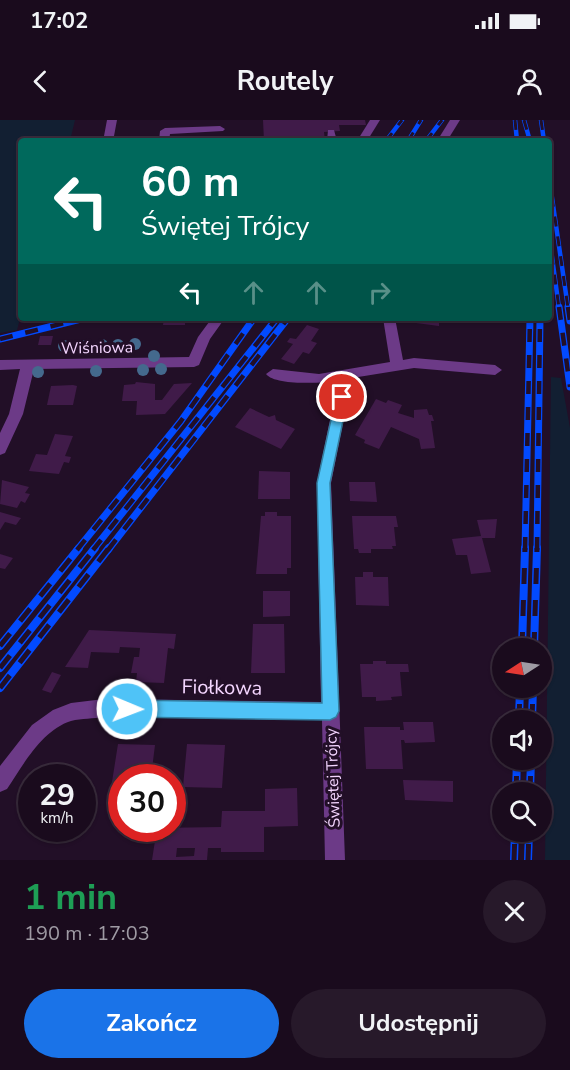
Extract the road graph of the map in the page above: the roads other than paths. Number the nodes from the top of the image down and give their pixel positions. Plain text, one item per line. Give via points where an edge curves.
1 (112, 120) edge
2 (375, 120) edge
3 (455, 120) edge
4 (220, 129) dead end
5 (109, 136) dead end
6 (164, 138) edge
7 (364, 138) edge
8 (443, 138) edge
9 (204, 321) edge
10 (217, 321) edge
11 (390, 321) edge
12 (204, 337) junction
13 (0, 365) edge
14 (28, 365) junction
15 (397, 365) junction
16 (495, 370) dead end
17 (273, 374) dead end
18 (346, 375) junction
19 (0, 449) edge
20 (330, 711) junction
21 (0, 782) edge
22 (335, 860) edge

1 - 5 street
2 - 7 street
3 - 8 street
4 - 6 street via 165,130
9 - 12 street
10 - 12 street
11 - 15 street
12 - 14 street, Wiśniowa via 194,362
13 - 14 street, Wiśniowa
14 - 19 street via 16,414
15 - 16 street via 422,363
15 - 18 street
17 - 18 street via 320,380
18 - 20 street, Świętej Trójcy via 324,483
20 - 21 street, Fiołkowa via 104,708 71,712 34,736
20 - 22 street, Świętej Trójcy

